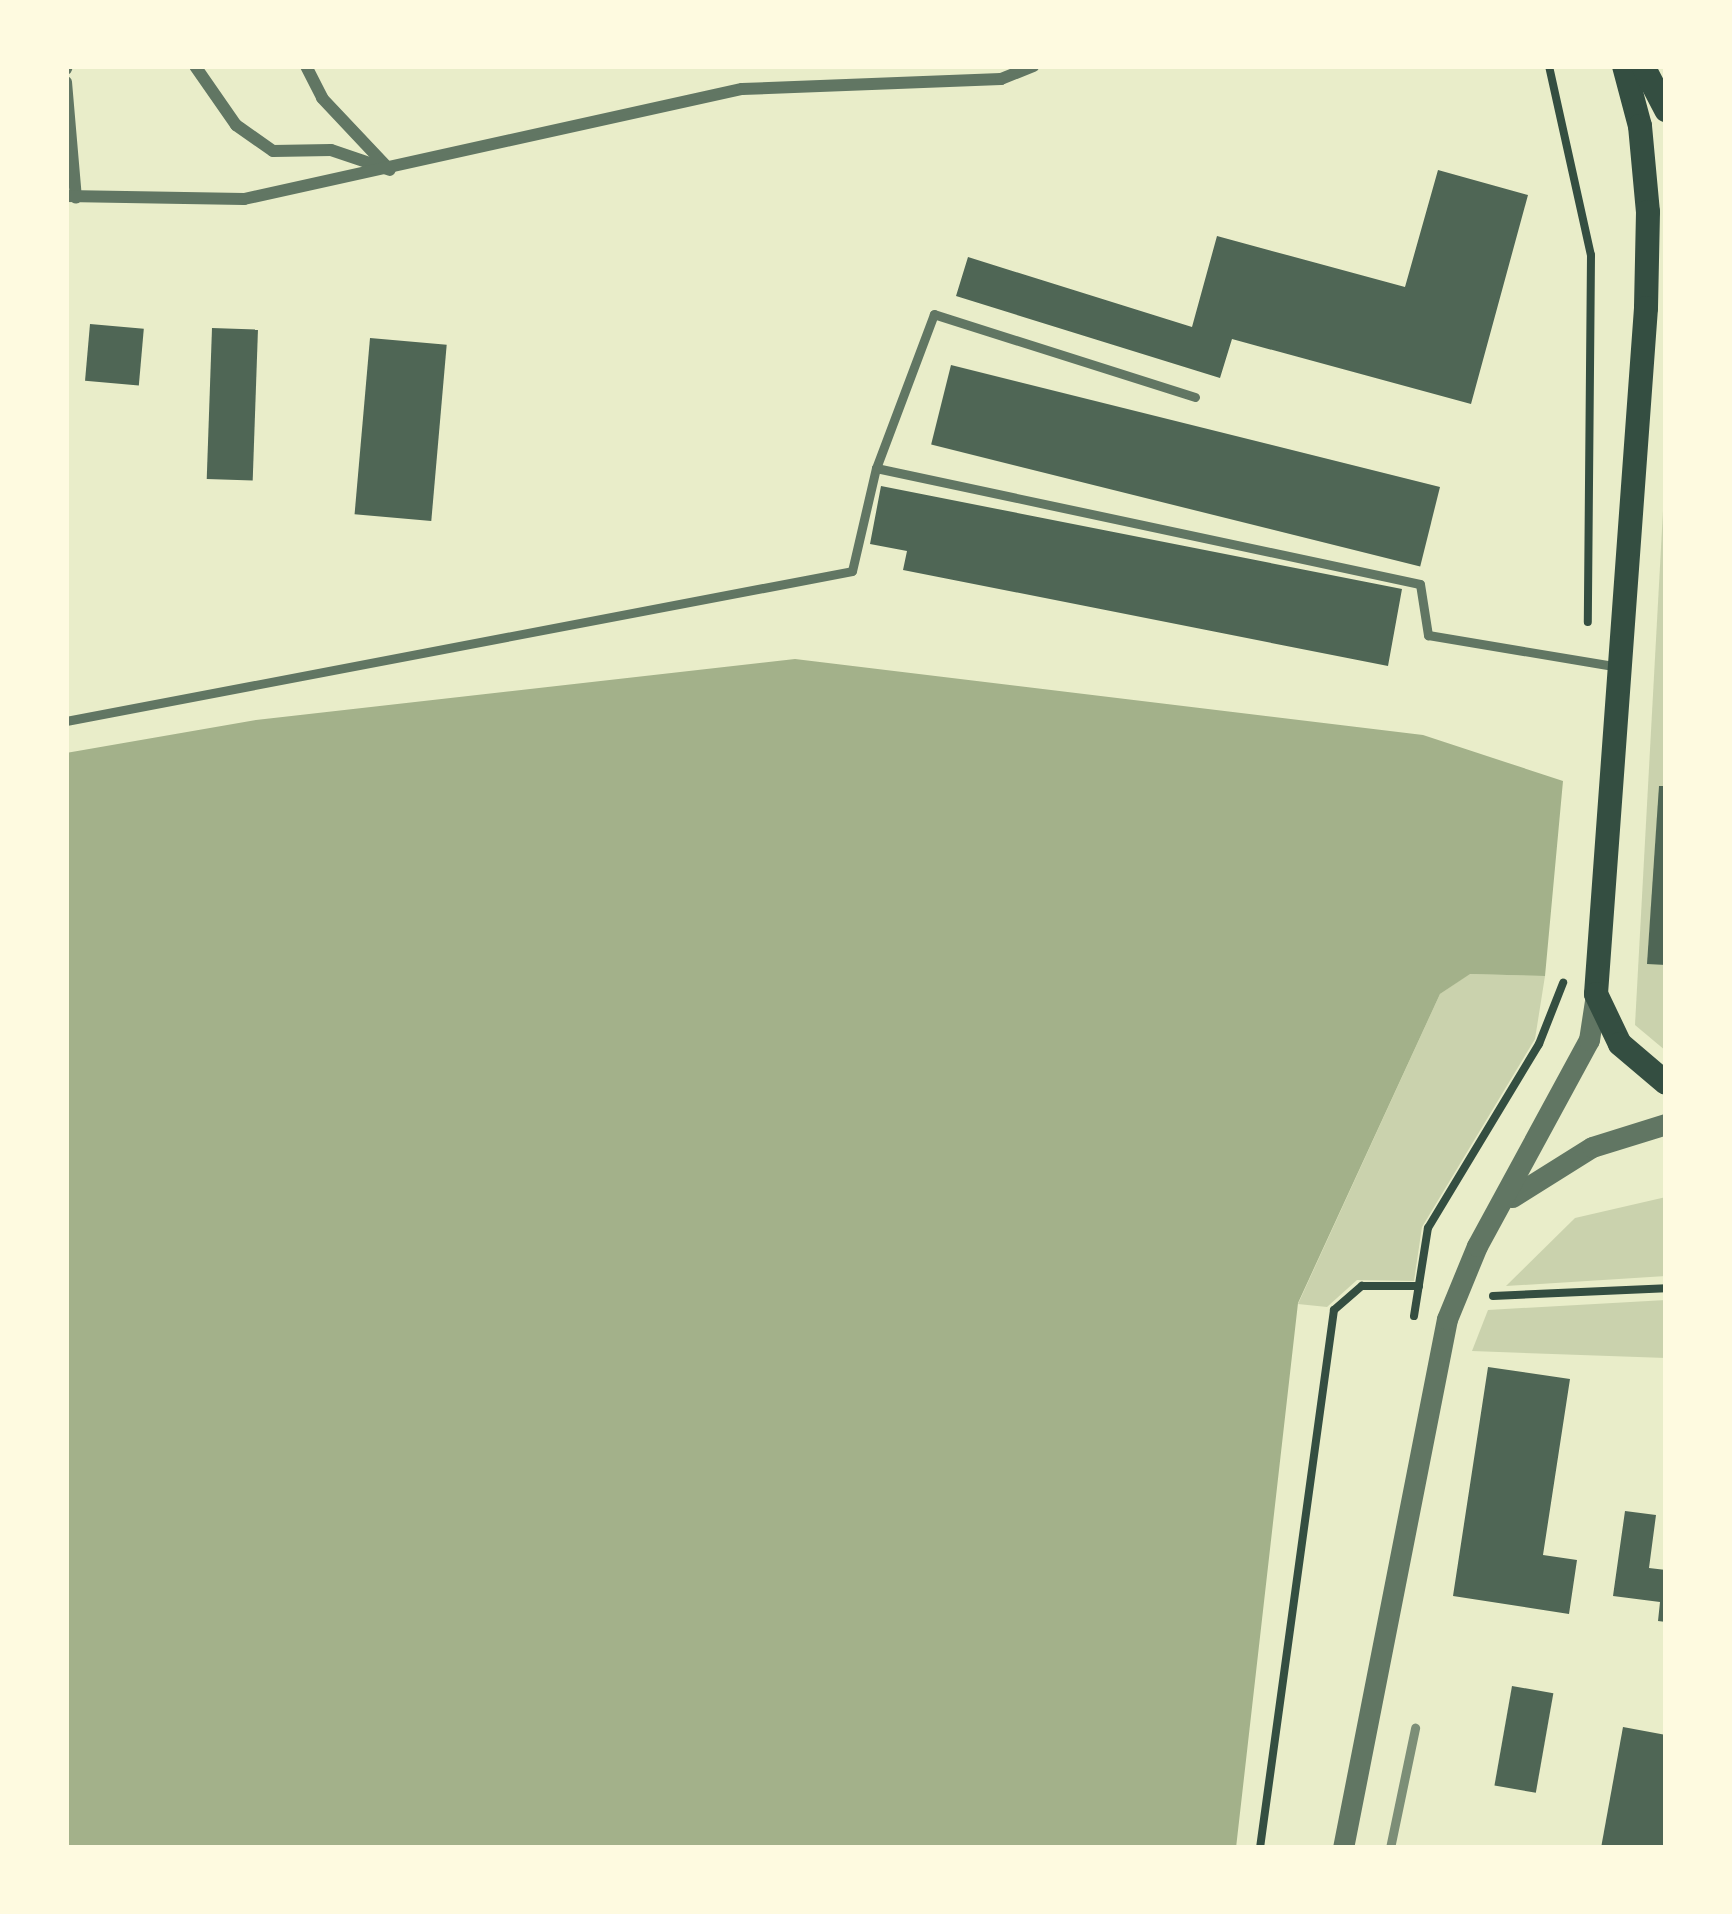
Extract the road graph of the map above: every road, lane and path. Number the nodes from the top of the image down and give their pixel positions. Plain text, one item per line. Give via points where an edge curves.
1 (195, 66) edge
2 (306, 66) edge
3 (1033, 66) edge
4 (1550, 66) edge
5 (1624, 66) edge
6 (1643, 66) edge
7 (66, 82) edge
8 (1666, 110) edge
9 (391, 171) junction
10 (71, 197) edge
11 (1195, 397) dead end
12 (876, 468) junction
13 (1588, 662) junction
14 (1619, 667) junction
15 (66, 721) edge
16 (1596, 994) junction
17 (1666, 1083) edge
18 (1666, 1124) edge
19 (1502, 1205) junction
20 (1419, 1286) dead end
21 (1666, 1288) edge
22 (1493, 1296) dead end
23 (1260, 1848) edge
24 (1343, 1848) edge

1 - 9 street via 236,125 273,151 332,150
2 - 9 street via 322,98
3 - 9 street via 1001,80 742,88
4 - 13 path via 1591,255
5 - 14 main road via 1640,126 1648,212
6 - 8 main road
7 - 10 street
9 - 10 street via 244,199
11 - 12 lane via 934,314
12 - 13 lane via 1420,584 1428,635
12 - 15 lane via 852,571
13 - 14 lane
14 - 16 main road
16 - 17 main road via 1620,1044
16 - 19 street via 1589,1040
18 - 19 street via 1592,1147
19 - 24 street via 1447,1319
20 - 23 path via 1362,1286 1334,1310
21 - 22 path

